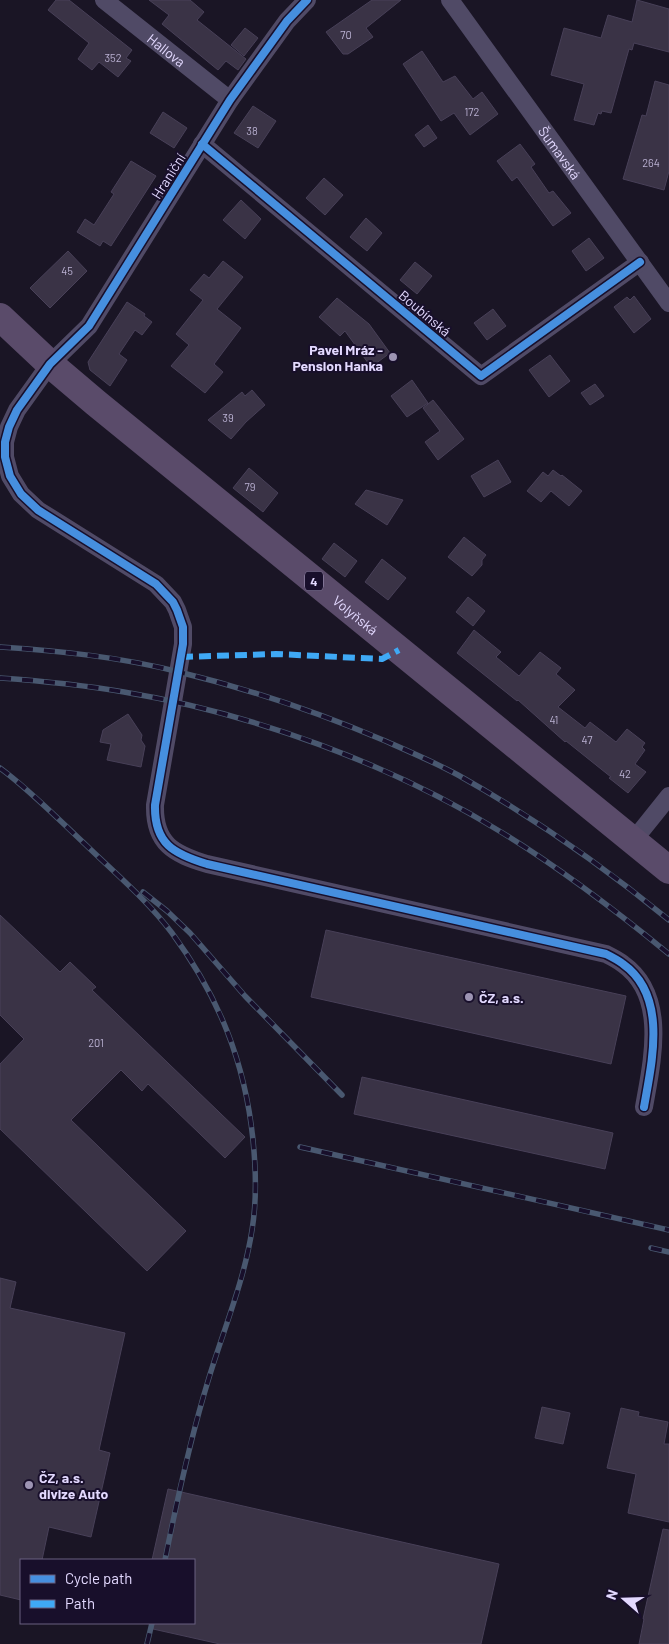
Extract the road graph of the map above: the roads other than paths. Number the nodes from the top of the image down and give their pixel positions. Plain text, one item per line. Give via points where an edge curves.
1 (104, 0) edge
2 (307, 0) edge
3 (450, 0) edge
4 (230, 100) junction
5 (202, 144) junction
6 (640, 262) junction
7 (669, 303) edge
8 (0, 317) edge
9 (50, 364) junction
10 (669, 796) edge
11 (633, 841) junction
12 (669, 870) edge
13 (644, 1107) dead end

1 - 4 street, Hallova
2 - 4 street, Hraniční via 287,21
3 - 6 street, Šumavská
4 - 5 street, Hraniční
5 - 6 street, Boubínská via 481,376
5 - 9 street, Hraniční via 89,326
6 - 7 street, Šumavská
8 - 9 main road, Volyňská / 4
9 - 11 main road, Volyňská / 4
9 - 13 street, Hraniční via 17,410 9,427 5,457 10,476 21,494 38,510 156,584 173,602 183,627 183,644 155,805 155,816 166,843 178,854 207,864 606,954 623,963 644,987 653,1020
10 - 11 street
11 - 12 main road, Volyňská / 4

